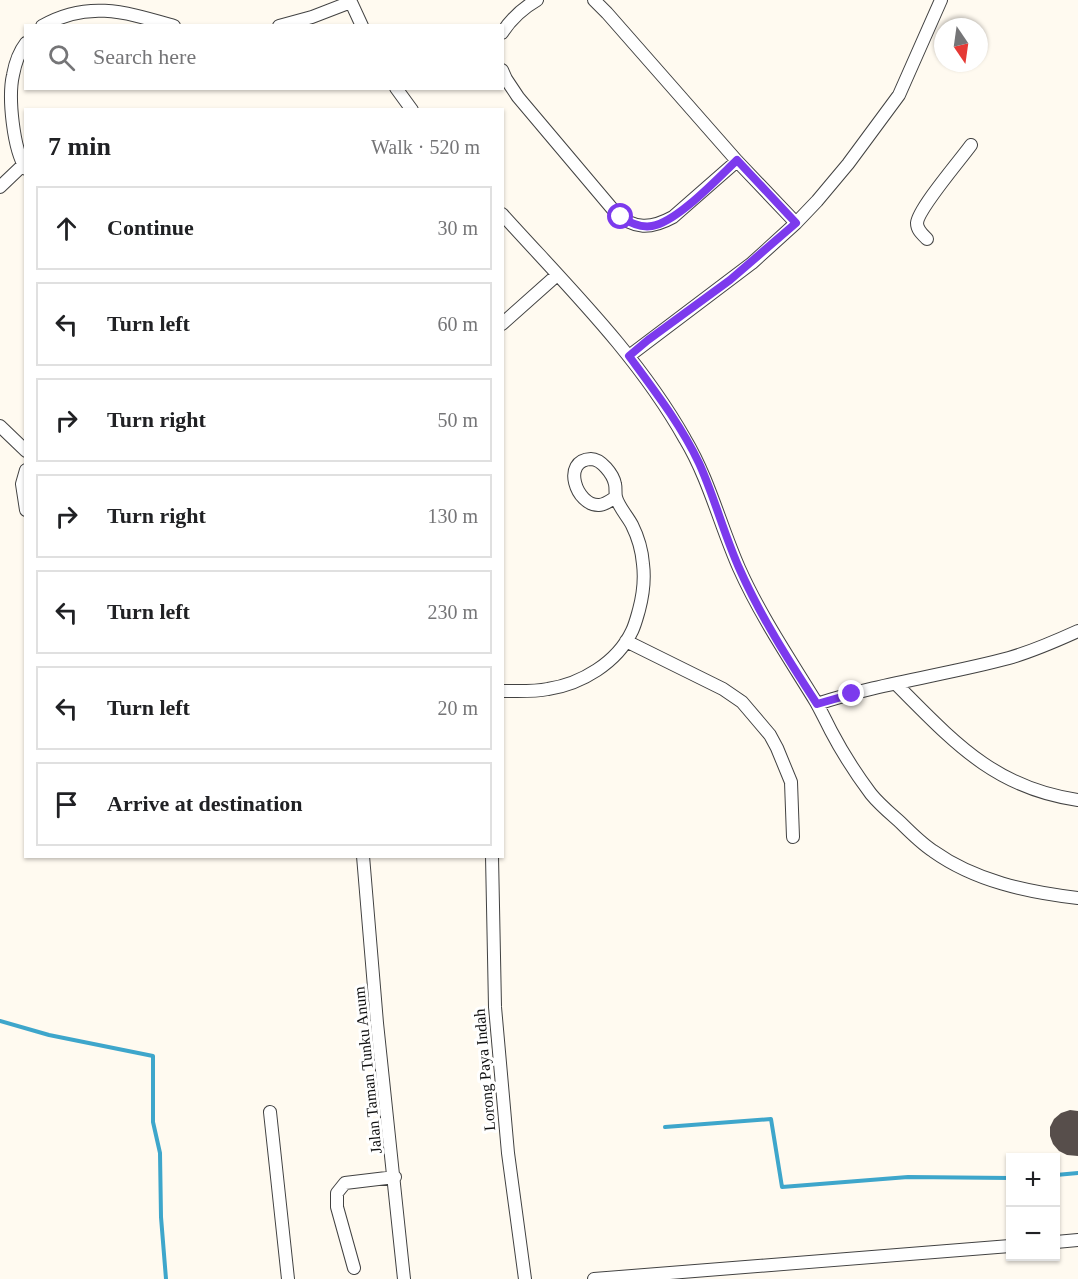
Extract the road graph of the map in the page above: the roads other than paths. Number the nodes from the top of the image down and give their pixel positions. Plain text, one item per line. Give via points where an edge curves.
1 (537, 0) edge
2 (594, 0) edge
3 (941, 0) edge
4 (351, 1) edge
5 (44, 24) edge
6 (167, 24) edge
7 (286, 24) edge
8 (361, 24) edge
9 (504, 30) edge
10 (24, 49) edge
11 (504, 74) edge
12 (397, 90) edge
13 (411, 108) edge
14 (971, 145) dead end
15 (737, 160) junction
16 (24, 167) edge
17 (0, 187) edge
18 (504, 216) edge
19 (796, 223) junction
20 (927, 239) dead end
21 (557, 275) junction
22 (504, 322) edge
23 (629, 356) junction
24 (0, 426) edge
25 (24, 449) edge
26 (24, 477) edge
27 (24, 497) edge
28 (616, 497) dead end
29 (1078, 631) edge
30 (626, 641) junction
31 (896, 684) junction
32 (504, 692) edge
33 (817, 704) junction
34 (1078, 801) edge
35 (794, 837) dead end
36 (363, 858) edge
37 (492, 858) edge
38 (1078, 898) edge
39 (270, 1112) dead end
40 (395, 1177) junction
41 (1078, 1240) edge
42 (1060, 1242) edge
43 (1006, 1246) edge
44 (354, 1268) dead end
45 (288, 1279) edge
46 (404, 1279) edge
47 (525, 1279) edge
48 (594, 1279) edge

1 - 9 street
2 - 15 street
3 - 19 street via 899,95 848,164
4 - 7 street
4 - 8 street
5 - 6 street via 67,11 95,6
10 - 16 street via 15,69 11,94 14,133
11 - 15 street via 518,97 615,212 635,225 652,226 673,217
12 - 13 street
14 - 20 street via 922,209 917,225
15 - 19 street
16 - 17 street
18 - 21 street
19 - 23 street via 730,280
21 - 22 street
21 - 23 street
23 - 33 street via 692,451 752,596
24 - 25 street
26 - 27 street
28 - 30 street via 634,531 644,567 640,604
29 - 31 street via 1012,657
30 - 32 street via 594,673 576,681 550,689
30 - 35 street via 734,696 770,735 790,782
31 - 33 street
31 - 34 street via 973,758 1008,780
33 - 38 street via 872,794 933,852 995,882
36 - 40 street, Jalan Taman Tunku Anum
37 - 47 street, Lorong Paya Indah via 495,1007 508,1153
39 - 45 street
40 - 44 street via 345,1183 337,1193 337,1207
40 - 46 street, Jalan Taman Tunku Anum
41 - 42 street
43 - 48 street

